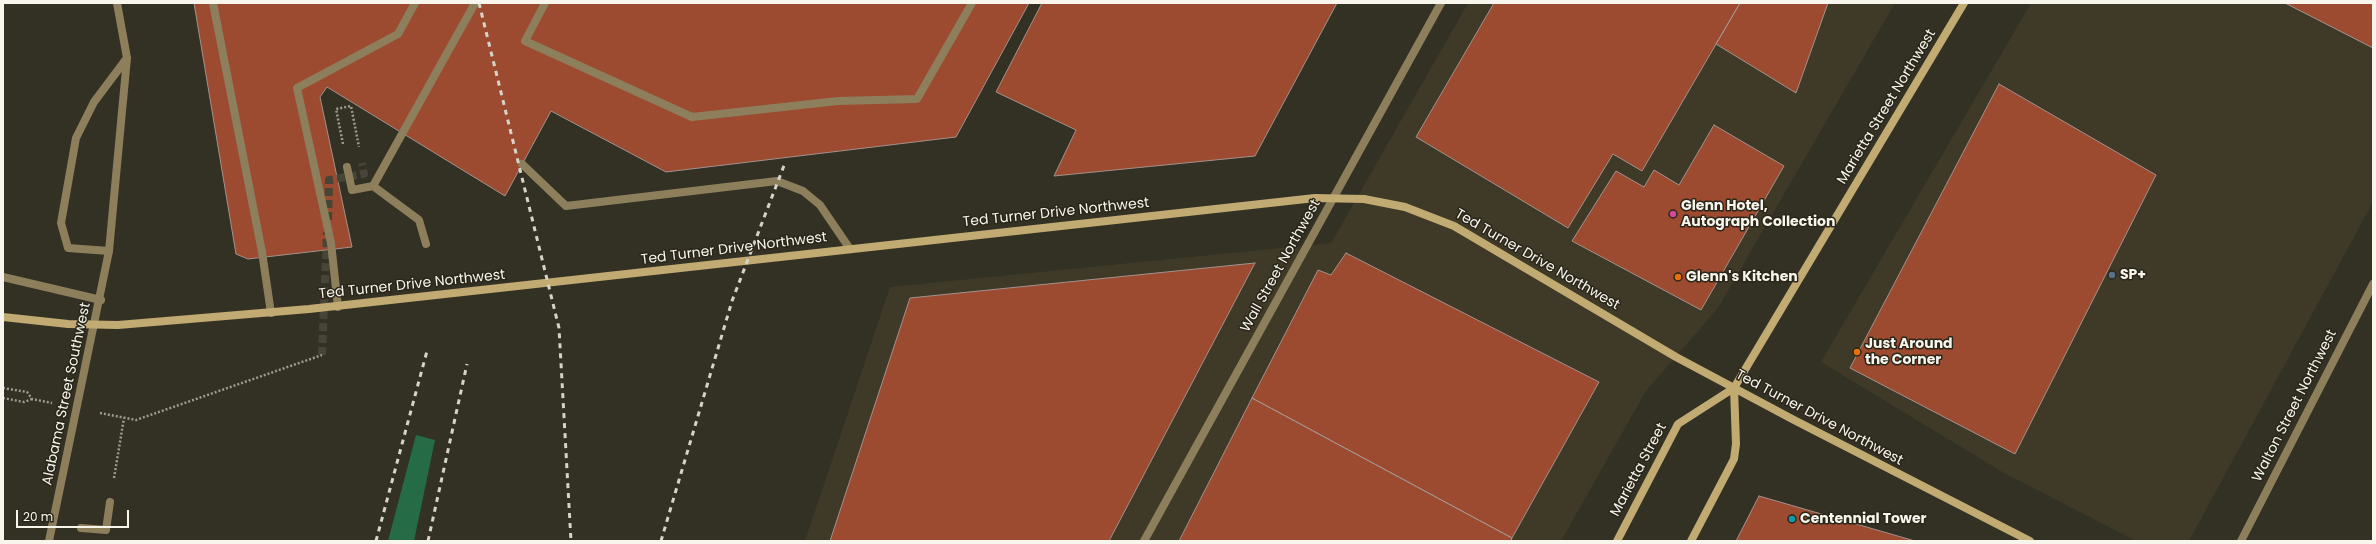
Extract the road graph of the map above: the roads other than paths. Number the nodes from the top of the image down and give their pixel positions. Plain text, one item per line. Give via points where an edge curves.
1 (117, 3) edge
2 (213, 3) edge
3 (415, 3) edge
4 (475, 3) edge
5 (545, 3) edge
6 (972, 3) edge
7 (1441, 3) edge
8 (1964, 3) edge
9 (127, 58) junction
10 (522, 164) dead end
11 (347, 167) road end
12 (373, 186) junction
13 (426, 244) dead end
14 (850, 249) junction
15 (109, 251) junction
16 (3, 277) edge
17 (2373, 284) edge
18 (101, 300) junction
19 (338, 307) junction
20 (271, 313) junction
21 (3, 317) edge
22 (1734, 388) junction
23 (110, 502) road end
24 (81, 528) dead end
25 (49, 541) edge
26 (1144, 541) edge
27 (1616, 541) edge
28 (1691, 541) edge
29 (2030, 541) edge
30 (2241, 541) edge

1 - 9 street, Alabama Street Southwest
2 - 20 street via 262,252
3 - 19 street via 398,34 297,88 331,243
4 - 12 street
5 - 6 street via 525,40 692,117 838,101 917,99
7 - 26 street, Wall Street Northwest
8 - 22 street, Marietta Street Northwest
9 - 15 street, Alabama Street Southwest
9 - 15 street via 94,102 76,138 61,223 68,248
10 - 14 street via 566,206 777,181 803,190 820,205
11 - 12 street via 352,190
12 - 13 street via 419,220
14 - 19 street, Ted Turner Drive Northwest
14 - 22 street, Ted Turner Drive Northwest via 1316,198 1364,198 1405,207 1454,226 1676,357
15 - 18 street, Alabama Street Southwest
16 - 18 street
17 - 30 street, Walton Street Northwest
18 - 25 street, Alabama Street Southwest
19 - 20 street, Ted Turner Drive Northwest
20 - 21 street, Ted Turner Drive Northwest via 118,326
22 - 27 street, Marietta Street via 1678,424
22 - 28 street via 1734,459
22 - 29 street, Ted Turner Drive Northwest
23 - 24 street via 106,530

